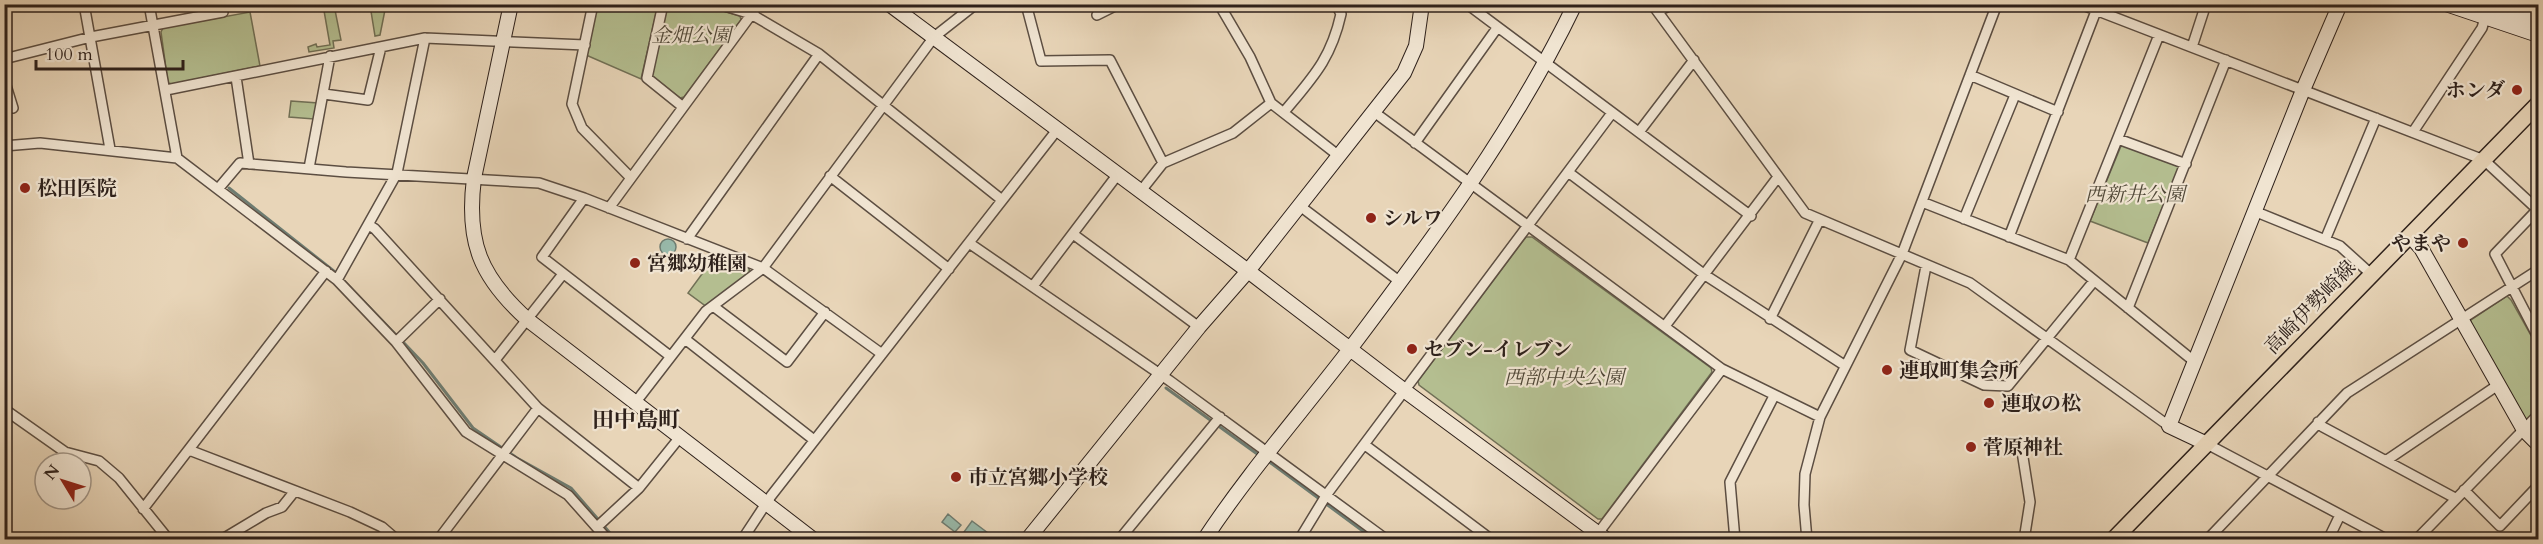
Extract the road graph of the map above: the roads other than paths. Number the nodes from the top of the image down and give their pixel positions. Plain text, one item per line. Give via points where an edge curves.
1 (84, 4) edge
2 (148, 4) edge
3 (222, 4) edge
4 (511, 4) edge
5 (593, 4) edge
6 (663, 4) edge
7 (718, 4) edge
8 (759, 4) edge
9 (889, 4) edge
10 (976, 4) edge
11 (1026, 4) edge
12 (1119, 4) edge
13 (1219, 4) edge
14 (1336, 4) edge
15 (1422, 4) edge
16 (1467, 4) edge
17 (1575, 4) edge
18 (1673, 4) edge
19 (1997, 4) edge
20 (2080, 4) edge
21 (2206, 4) edge
22 (2340, 4) edge
23 (2446, 4) edge
24 (1655, 8) edge
25 (1480, 9) edge
26 (2097, 11) junction
27 (2487, 11) edge
28 (751, 14) junction
29 (1097, 15) dead end
30 (2538, 21) edge
31 (152, 26) junction
32 (1497, 28) junction
33 (2159, 35) junction
34 (2538, 36) edge
35 (91, 37) junction
36 (934, 37) junction
37 (425, 38) junction
38 (503, 41) junction
39 (585, 45) junction
40 (381, 47) junction
41 (2192, 47) junction
42 (819, 54) junction
43 (330, 56) junction
44 (5, 59) edge
45 (1694, 60) junction
46 (2226, 60) junction
47 (1546, 64) junction
48 (1970, 75) junction
49 (236, 77) junction
50 (4, 79) edge
51 (166, 90) junction
52 (2303, 90) junction
53 (324, 94) junction
54 (2015, 95) junction
55 (1271, 103) junction
56 (883, 104) junction
57 (2538, 104) edge
58 (683, 107) junction
59 (14, 108) dead end
60 (1284, 112) junction
61 (1374, 112) junction
62 (2058, 112) junction
63 (1612, 113) junction
64 (2376, 118) junction
65 (1057, 130) junction
66 (1639, 132) junction
67 (2413, 132) junction
68 (2118, 139) junction
69 (1415, 143) junction
70 (4, 146) edge
71 (110, 149) junction
72 (1339, 156) junction
73 (177, 158) junction
74 (2484, 159) junction
75 (1163, 163) junction
76 (249, 164) junction
77 (2186, 164) junction
78 (309, 168) junction
79 (1568, 172) junction
80 (397, 173) junction
81 (1118, 174) junction
82 (830, 176) junction
83 (1778, 177) junction
84 (474, 178) junction
85 (631, 178) junction
86 (1471, 184) junction
87 (218, 189) junction
88 (1140, 192) junction
89 (584, 198) junction
90 (1002, 200) junction
91 (1922, 202) junction
92 (1300, 206) junction
93 (609, 208) junction
94 (2538, 209) edge
95 (2254, 211) junction
96 (1751, 216) junction
97 (1964, 219) junction
98 (1819, 220) junction
99 (369, 225) junction
100 (1527, 226) junction
101 (1073, 234) junction
102 (2410, 236) junction
103 (2009, 237) junction
104 (687, 239) junction
105 (2325, 240) junction
106 (969, 243) junction
107 (1902, 254) junction
108 (2069, 260) junction
109 (1926, 266) junction
110 (763, 268) junction
111 (949, 268) junction
112 (2538, 270) edge
113 (326, 271) junction
114 (1248, 271) junction
115 (563, 274) junction
116 (2371, 274) junction
117 (1705, 275) junction
118 (337, 280) junction
119 (2094, 280) junction
120 (1399, 281) junction
121 (1033, 286) junction
122 (2512, 287) junction
123 (440, 299) junction
124 (713, 306) junction
125 (2128, 308) junction
126 (825, 312) junction
127 (1770, 319) junction
128 (528, 320) junction
129 (2462, 320) junction
130 (1665, 326) junction
131 (1199, 327) junction
132 (2538, 337) edge
133 (685, 339) junction
134 (2047, 340) junction
135 (396, 342) junction
136 (1350, 348) junction
137 (882, 354) junction
138 (670, 356) junction
139 (495, 360) junction
140 (2195, 362) junction
141 (1844, 365) junction
142 (1722, 369) junction
143 (1161, 375) junction
144 (2498, 385) junction
145 (1405, 391) junction
146 (1774, 396) junction
147 (635, 403) junction
148 (538, 408) junction
149 (4, 409) edge
150 (2538, 415) edge
151 (1220, 417) junction
152 (1820, 417) junction
153 (2318, 422) junction
154 (2169, 426) junction
155 (2524, 430) junction
156 (680, 437) junction
157 (814, 440) junction
158 (2207, 444) junction
159 (2538, 444) edge
160 (1365, 445) junction
161 (2021, 445) dead end
162 (189, 450) junction
163 (1269, 452) junction
164 (503, 455) junction
165 (2386, 460) junction
166 (2267, 475) junction
167 (2538, 486) edge
168 (639, 489) junction
169 (2464, 490) junction
170 (294, 492) junction
171 (1327, 494) junction
172 (2455, 498) junction
173 (766, 503) junction
174 (143, 509) junction
175 (2340, 515) junction
176 (597, 527) junction
177 (1599, 538) edge
178 (169, 540) edge
179 (221, 540) edge
180 (397, 540) edge
181 (438, 540) edge
182 (608, 540) edge
183 (742, 540) edge
184 (814, 540) edge
185 (1028, 540) edge
186 (1119, 540) edge
187 (1204, 540) edge
188 (1299, 540) edge
189 (1387, 540) edge
190 (1492, 540) edge
191 (1735, 540) edge
192 (1807, 540) edge
193 (2024, 540) edge
194 (2113, 540) edge
195 (2207, 540) edge
196 (2328, 540) edge
197 (2388, 540) edge
198 (2416, 540) edge

1 - 35 street
2 - 31 street
3 - 31 street via 223,12
4 - 38 street
5 - 39 street
6 - 58 street via 647,78
7 - 28 street
8 - 28 street
9 - 36 street
10 - 36 street
11 - 75 street via 1041,61 1110,60
12 - 29 street
13 - 55 street
14 - 60 street via 1341,14 1337,33 1322,67
15 - 61 street via 1416,46
16 - 25 street
17 - 47 street
18 - 24 street
19 - 48 street
20 - 26 street
21 - 41 street
22 - 52 street
23 - 27 street
24 - 45 street
25 - 32 street
26 - 33 street
26 - 62 street
27 - 30 street
27 - 34 street
27 - 67 street via 2482,28
28 - 42 street
28 - 58 street
31 - 35 street
31 - 51 street
32 - 47 street
32 - 69 street
33 - 41 street
33 - 68 street
35 - 44 street
35 - 71 street
36 - 56 street
36 - 65 street
37 - 38 street
37 - 40 street
37 - 80 street
38 - 39 street
38 - 84 street
39 - 85 street via 572,104 582,128
40 - 43 street
40 - 53 street via 368,100
41 - 46 street
42 - 56 street
42 - 104 street
43 - 49 street
43 - 53 street
45 - 66 street
45 - 83 street
46 - 52 street
46 - 77 street
47 - 63 street
47 - 86 street
48 - 54 street
48 - 91 street
49 - 51 street
49 - 76 street
50 - 59 street
51 - 73 street
52 - 64 street
52 - 95 street
53 - 78 street
54 - 62 street
54 - 97 street
55 - 60 street
55 - 75 street via 1233,133
56 - 82 street
56 - 90 street
57 - 74 main road, 高崎伊勢崎線
58 - 85 street
60 - 72 street
61 - 69 street
61 - 72 street
62 - 103 street
63 - 66 street
63 - 79 street
64 - 67 street
64 - 105 street
65 - 81 street
65 - 90 street
66 - 96 street
67 - 74 street
68 - 77 street
68 - 108 street
69 - 86 street
70 - 71 street via 40,143
71 - 73 street
72 - 92 street
73 - 87 street
74 - 94 street
74 - 102 main road, 高崎伊勢崎線
75 - 88 street
76 - 78 street
76 - 87 street via 240,163
77 - 125 street
78 - 80 street
79 - 100 street
79 - 117 street
80 - 84 street
80 - 99 street
81 - 88 street
81 - 101 street
82 - 110 street
82 - 111 street
83 - 96 street
83 - 98 street via 1804,213
84 - 89 street via 540,183
84 - 128 street via 474,240 487,273 506,300
85 - 93 street
86 - 100 street
86 - 120 street
87 - 113 street
88 - 114 street
89 - 93 street
89 - 115 street via 542,257
90 - 106 street
91 - 97 street
91 - 107 street
92 - 114 street
92 - 120 street
93 - 104 street
94 - 122 street via 2495,254
95 - 105 street
95 - 140 street
96 - 117 street
97 - 103 street
98 - 107 street
98 - 127 street
99 - 118 street
99 - 123 street
100 - 130 street
100 - 145 street
101 - 121 street
101 - 131 street
102 - 116 main road, 高崎伊勢崎線
102 - 129 street via 2421,248
103 - 108 street
104 - 110 street
105 - 116 street via 2345,249
106 - 111 street
106 - 121 street
107 - 109 street
107 - 141 street
108 - 119 street
109 - 134 street via 1970,283
109 - 134 street via 1910,350 1984,385 2008,386
110 - 124 street
110 - 126 street
111 - 137 street
112 - 122 street
113 - 118 street
113 - 162 street
114 - 131 street
114 - 136 street
115 - 128 street
115 - 138 street
116 - 158 main road, 高崎伊勢崎線
117 - 127 street
117 - 130 street
118 - 135 street
119 - 125 street
119 - 134 street
120 - 136 street
121 - 143 street
122 - 129 street
122 - 132 street
123 - 135 street
123 - 139 street
124 - 126 street via 787,362
124 - 133 street
125 - 140 street
126 - 137 street
127 - 141 street
128 - 139 street
128 - 147 street
129 - 144 street
129 - 153 street via 2347,393
130 - 142 street
131 - 143 street
133 - 138 street
133 - 157 street
134 - 154 street
135 - 164 street via 466,432
136 - 145 street
136 - 163 street
137 - 157 street
138 - 147 street
139 - 148 street
140 - 154 street
141 - 152 street
142 - 146 street
142 - 177 street
143 - 151 street
143 - 185 street
144 - 155 street
144 - 165 street
145 - 160 street
145 - 177 street
146 - 152 street
146 - 191 street via 1730,482
147 - 156 street
148 - 164 street
148 - 168 street
149 - 174 street via 64,452 99,461 119,478
150 - 155 street
151 - 163 street
151 - 186 street
152 - 192 street via 1805,474
153 - 165 street
153 - 166 street
154 - 158 street
155 - 159 street
155 - 169 street
156 - 168 street
156 - 173 street
157 - 173 street
158 - 166 street
158 - 194 main road, 高崎伊勢崎線
160 - 171 street
160 - 190 street
161 - 193 street via 2030,502
162 - 170 street
162 - 174 street
163 - 171 street
163 - 187 street
164 - 176 street via 568,495
164 - 181 street
165 - 172 street
166 - 175 street
166 - 195 street
167 - 169 street via 2500,526
168 - 176 street
169 - 172 street
170 - 179 street via 282,507
170 - 180 street via 350,512 382,527
171 - 188 street
171 - 189 street
172 - 198 street
173 - 183 street
173 - 184 street
174 - 178 street
175 - 196 street
175 - 197 street
176 - 182 street

